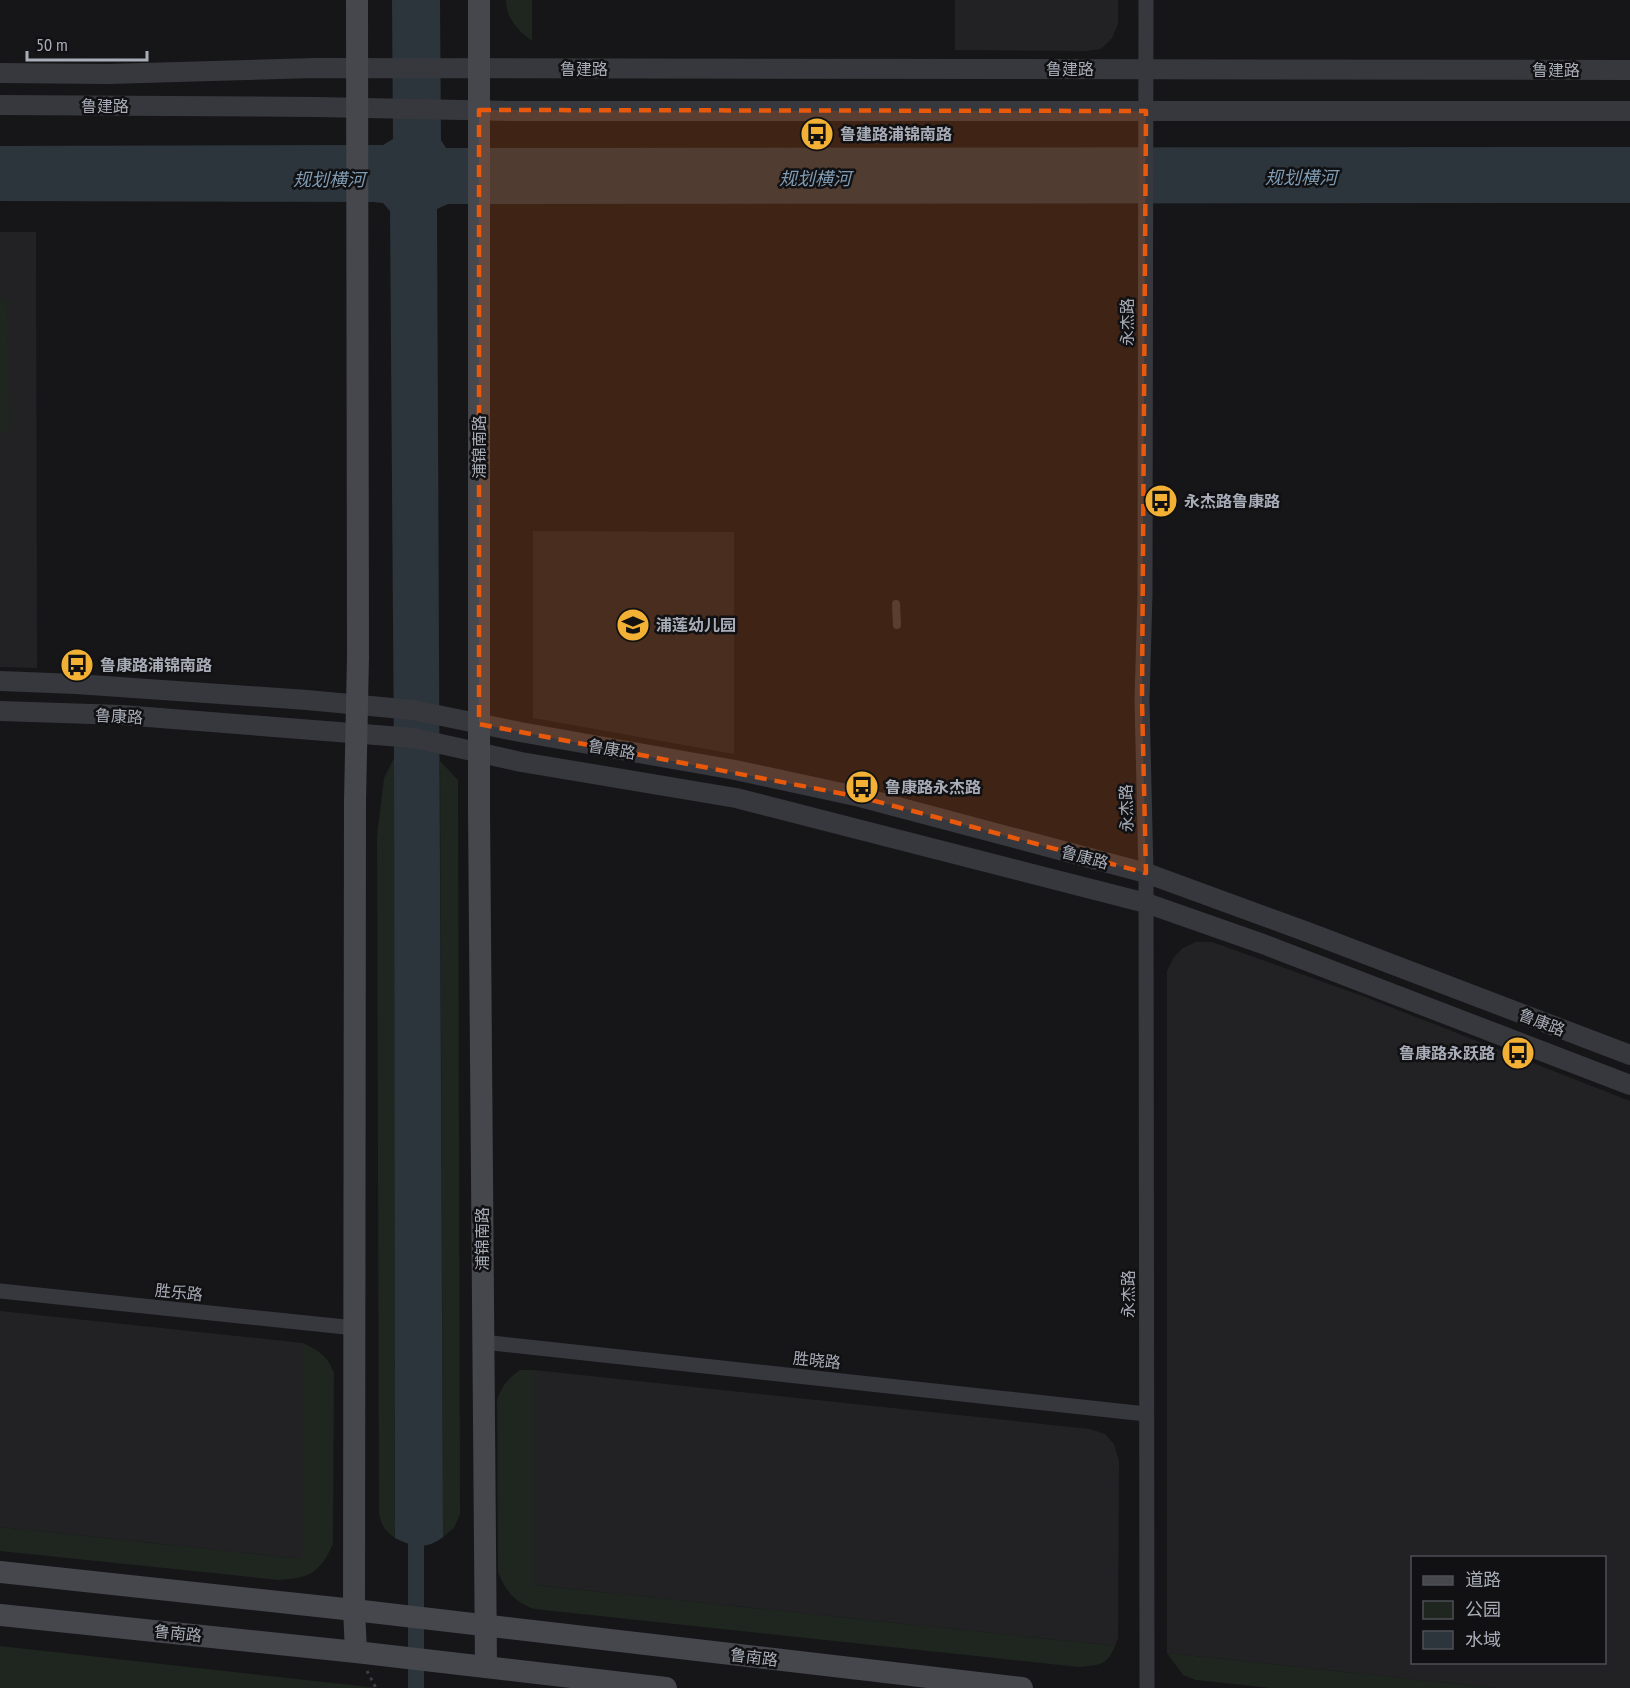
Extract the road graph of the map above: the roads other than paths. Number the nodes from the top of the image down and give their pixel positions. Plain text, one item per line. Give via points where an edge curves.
1 (1146, 0) edge
2 (357, 8) edge
3 (479, 9) edge
4 (357, 68) junction
5 (479, 68) junction
6 (1146, 69) junction
7 (1630, 70) edge
8 (0, 73) edge
9 (0, 105) edge
10 (357, 108) junction
11 (479, 110) junction
12 (1146, 111) junction
13 (1630, 111) edge
14 (897, 604) dead end
15 (897, 625) dead end
16 (0, 681) edge
17 (357, 705) junction
18 (0, 711) edge
19 (479, 724) junction
20 (357, 733) junction
21 (479, 753) junction
22 (1146, 873) junction
23 (1146, 903) junction
24 (1630, 1055) edge
25 (1630, 1085) edge
26 (0, 1291) edge
27 (355, 1328) junction
28 (483, 1342) junction
29 (1146, 1414) junction
30 (0, 1572) edge
31 (354, 1610) junction
32 (0, 1615) edge
33 (485, 1626) junction
34 (356, 1652) junction
35 (486, 1667) junction
36 (666, 1688) edge
37 (1022, 1688) edge
38 (1147, 1688) edge

1 - 6 street, 永杰路
2 - 4 main road
3 - 5 main road, 浦锦南路
4 - 5 street, 鲁建路
4 - 8 street, 鲁建路
4 - 10 main road
5 - 6 street, 鲁建路
5 - 11 main road, 浦锦南路
6 - 7 street, 鲁建路
6 - 12 street, 永杰路
9 - 10 street, 鲁建路
10 - 11 street, 鲁建路
10 - 17 main road
11 - 12 street, 鲁建路
11 - 19 main road, 浦锦南路
12 - 13 street
12 - 22 street, 永杰路 via 1142,700
14 - 15 lane
16 - 17 street, 鲁康路
17 - 19 street, 鲁康路 via 412,710
17 - 20 main road
18 - 20 street, 鲁康路 via 122,715
19 - 21 main road, 浦锦南路
19 - 22 street, 鲁康路 via 860,797
20 - 21 street, 鲁康路 via 414,738
20 - 27 main road
21 - 23 street, 鲁康路 via 736,798
21 - 28 main road, 浦锦南路
22 - 23 street, 永杰路
22 - 24 street, 鲁康路
23 - 25 street, 鲁康路
23 - 29 street, 永杰路
26 - 27 street, 胜乐路
27 - 31 main road
28 - 29 street, 胜晓路
28 - 33 main road, 浦锦南路
29 - 38 street, 永杰路
30 - 31 main road
31 - 33 main road, 鲁南路
31 - 34 main road
32 - 34 main road, 鲁南路
33 - 35 main road, 浦锦南路
33 - 37 main road, 鲁南路
34 - 35 main road, 鲁南路
35 - 36 main road

